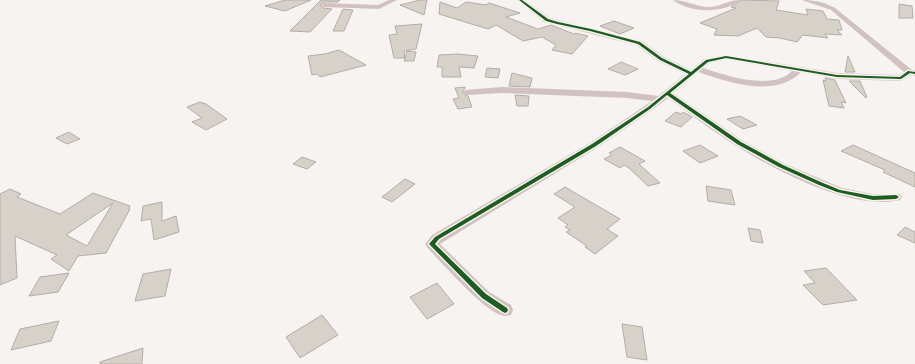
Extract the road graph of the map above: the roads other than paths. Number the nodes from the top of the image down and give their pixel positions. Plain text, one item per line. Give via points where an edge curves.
1 (394, 0) edge
2 (520, 0) edge
3 (676, 0) edge
4 (737, 0) edge
5 (805, 0) edge
6 (324, 5) dead end
7 (798, 70) junction
8 (693, 71) junction
9 (912, 73) edge
10 (468, 92) dead end
11 (664, 96) junction
12 (896, 197) dead end
13 (505, 310) dead end

1 - 6 street via 379,7
2 - 8 street via 547,20 639,43 661,59
3 - 4 street via 711,10
5 - 9 street via 833,9
7 - 8 street via 726,57 707,61
7 - 8 street via 795,75 785,80 768,83 747,82
7 - 9 street via 876,78 901,78
8 - 11 street
10 - 11 street via 502,90
11 - 12 street via 739,143 821,184 839,191 874,198
11 - 13 street via 594,145 437,238 432,244 484,296

